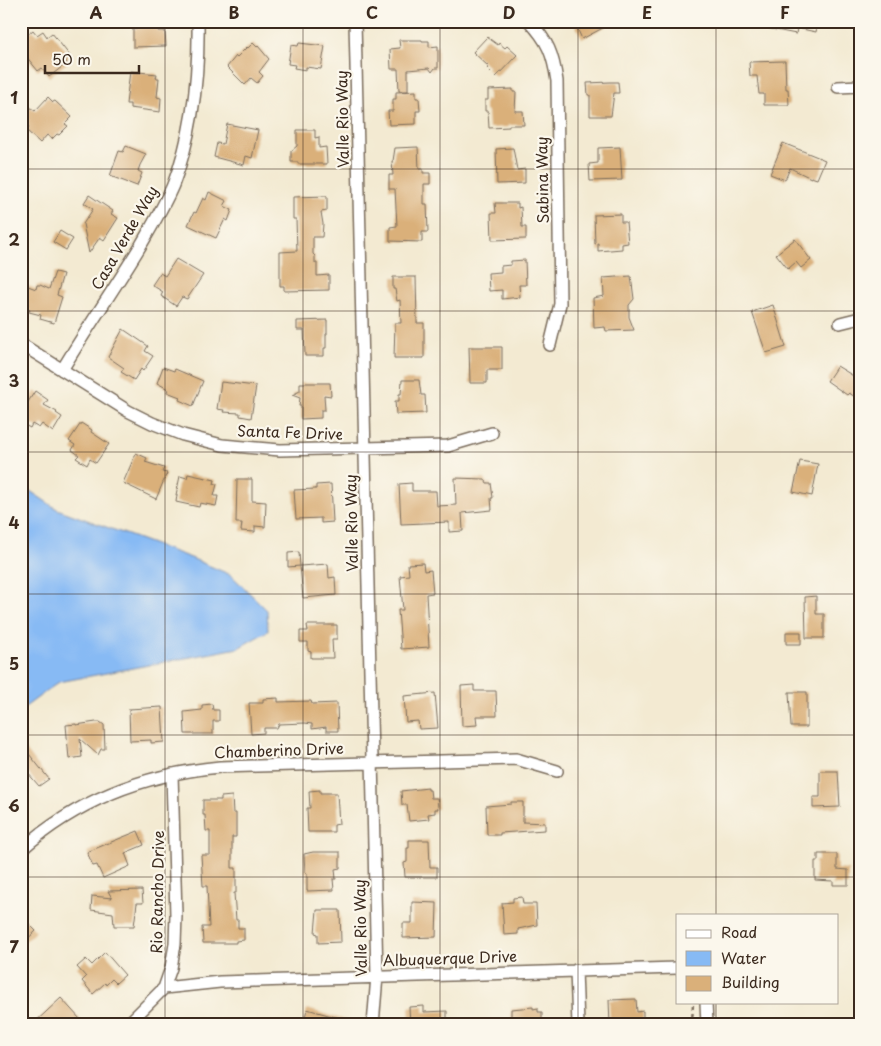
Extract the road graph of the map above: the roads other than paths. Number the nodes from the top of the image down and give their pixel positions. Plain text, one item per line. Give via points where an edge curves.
1 (198, 21) edge
2 (356, 21) edge
3 (529, 21) edge
4 (860, 86) edge
5 (838, 87) dead end
6 (860, 318) edge
7 (840, 323) dead end
8 (21, 344) edge
9 (550, 345) dead end
10 (62, 370) junction
11 (492, 433) dead end
12 (366, 449) junction
13 (372, 763) junction
14 (557, 771) dead end
15 (172, 774) junction
16 (21, 850) edge
17 (676, 968) edge
18 (576, 970) junction
19 (377, 976) junction
20 (164, 988) junction
21 (706, 1004) edge
22 (127, 1025) edge
23 (373, 1025) edge
24 (578, 1025) edge
25 (707, 1025) edge

1 - 10 street, Casa Verde Way via 192,116 183,157 172,186 129,265
2 - 12 street, Valle Rio Way
3 - 9 street, Sabina Way via 550,48 557,81 560,304
4 - 5 street
6 - 7 street
8 - 10 street, Santa Fe Drive
10 - 12 street, Santa Fe Drive via 128,412 183,435 222,445 280,450
11 - 12 street, Santa Fe Drive via 448,446
12 - 13 street, Valle Rio Way
13 - 14 street, Chamberino Drive via 516,758
13 - 15 street, Chamberino Drive via 220,767
13 - 19 street, Valle Rio Way
15 - 16 street, Chamberino Drive via 90,802 54,823
15 - 20 street, Rio Rancho Drive via 175,944 172,968
17 - 18 street, Albuquerque Drive
18 - 19 street, Albuquerque Drive
18 - 24 street
19 - 20 street, Albuquerque Drive via 220,982
19 - 23 street, Valle Rio Way
20 - 22 street, Rio Rancho Drive
21 - 25 street

